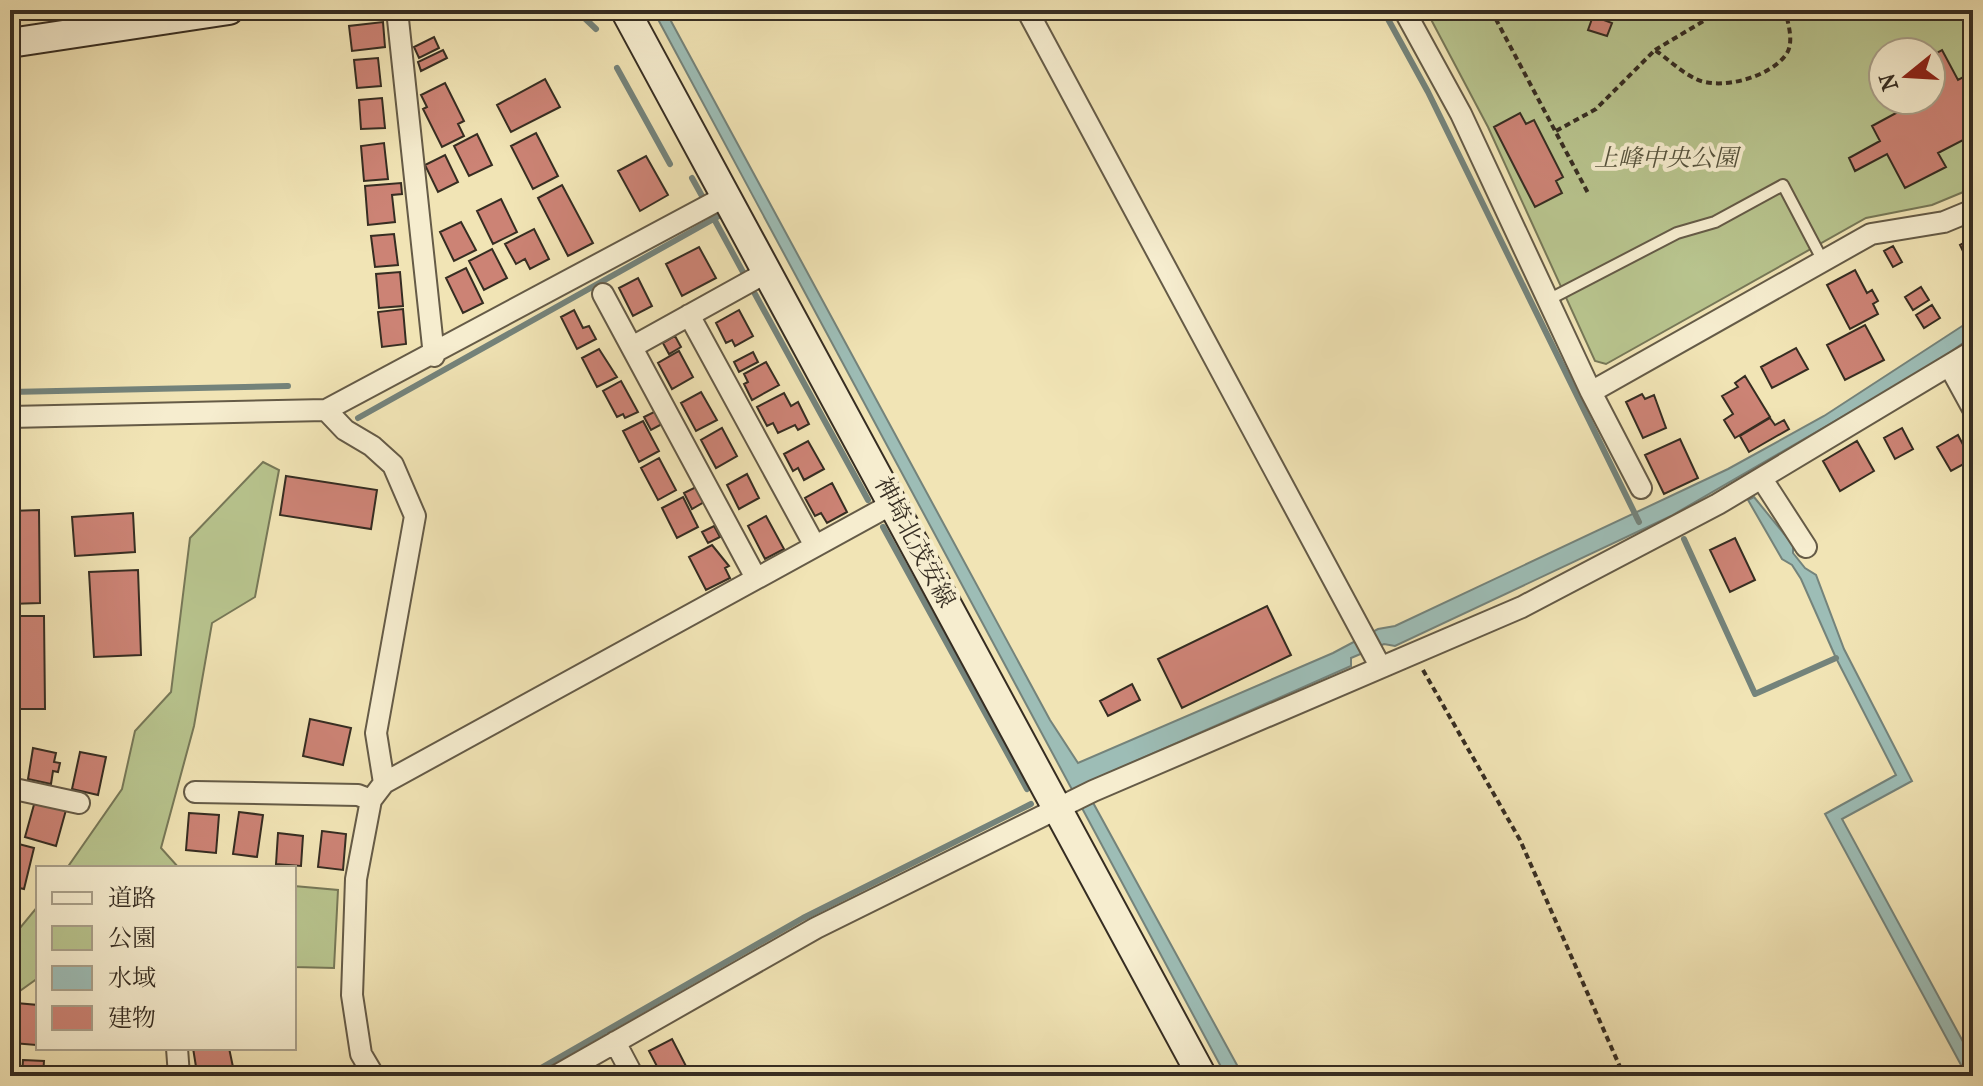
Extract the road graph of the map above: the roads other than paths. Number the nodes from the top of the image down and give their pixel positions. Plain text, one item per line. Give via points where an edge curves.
1 (229, 10) edge
2 (397, 10) edge
3 (625, 10) edge
4 (1027, 10) edge
5 (1404, 10) edge
6 (10, 43) edge
7 (728, 195) junction
8 (1973, 210) edge
9 (1823, 261) junction
10 (769, 271) junction
11 (603, 294) dead end
12 (1548, 300) junction
13 (689, 315) junction
14 (632, 347) junction
15 (1973, 351) edge
16 (434, 356) junction
17 (1950, 367) junction
18 (1591, 392) junction
19 (1973, 409) edge
20 (326, 410) junction
21 (10, 417) edge
22 (1762, 479) junction
23 (1641, 488) dead end
24 (894, 503) junction
25 (815, 546) junction
26 (1806, 547) dead end
27 (756, 578) junction
28 (1380, 666) junction
29 (384, 783) junction
30 (10, 788) edge
31 (195, 792) dead end
32 (371, 800) junction
33 (79, 803) dead end
34 (1067, 805) junction
35 (615, 1042) junction
36 (177, 1050) edge
37 (179, 1076) edge
38 (374, 1076) edge
39 (556, 1076) edge
40 (633, 1076) edge
41 (1202, 1076) edge

1 - 6 main road
2 - 16 street
3 - 7 main road, 神埼北茂安線
4 - 28 street
5 - 12 street via 1461,114
7 - 10 main road, 神埼北茂安線
7 - 16 street
8 - 9 street via 1944,222 1871,234
9 - 12 lane via 1783,185
9 - 18 street
10 - 13 street
10 - 24 main road, 神埼北茂安線
11 - 14 street
12 - 18 street
13 - 14 street
13 - 25 street
14 - 27 street
15 - 17 street
16 - 20 street
17 - 19 street
17 - 22 street
18 - 23 street
20 - 21 street
20 - 29 street via 393,465 415,516 376,733
22 - 26 street
22 - 28 street via 1522,607
24 - 25 street
24 - 34 main road, 神埼北茂安線
25 - 27 street
27 - 29 street
28 - 34 street
29 - 32 street
30 - 33 street
31 - 32 street via 358,795
32 - 38 street via 356,879 352,995 361,1054
34 - 35 street via 816,928
34 - 41 main road, 神埼北茂安線
35 - 39 street
35 - 40 street
36 - 37 street

